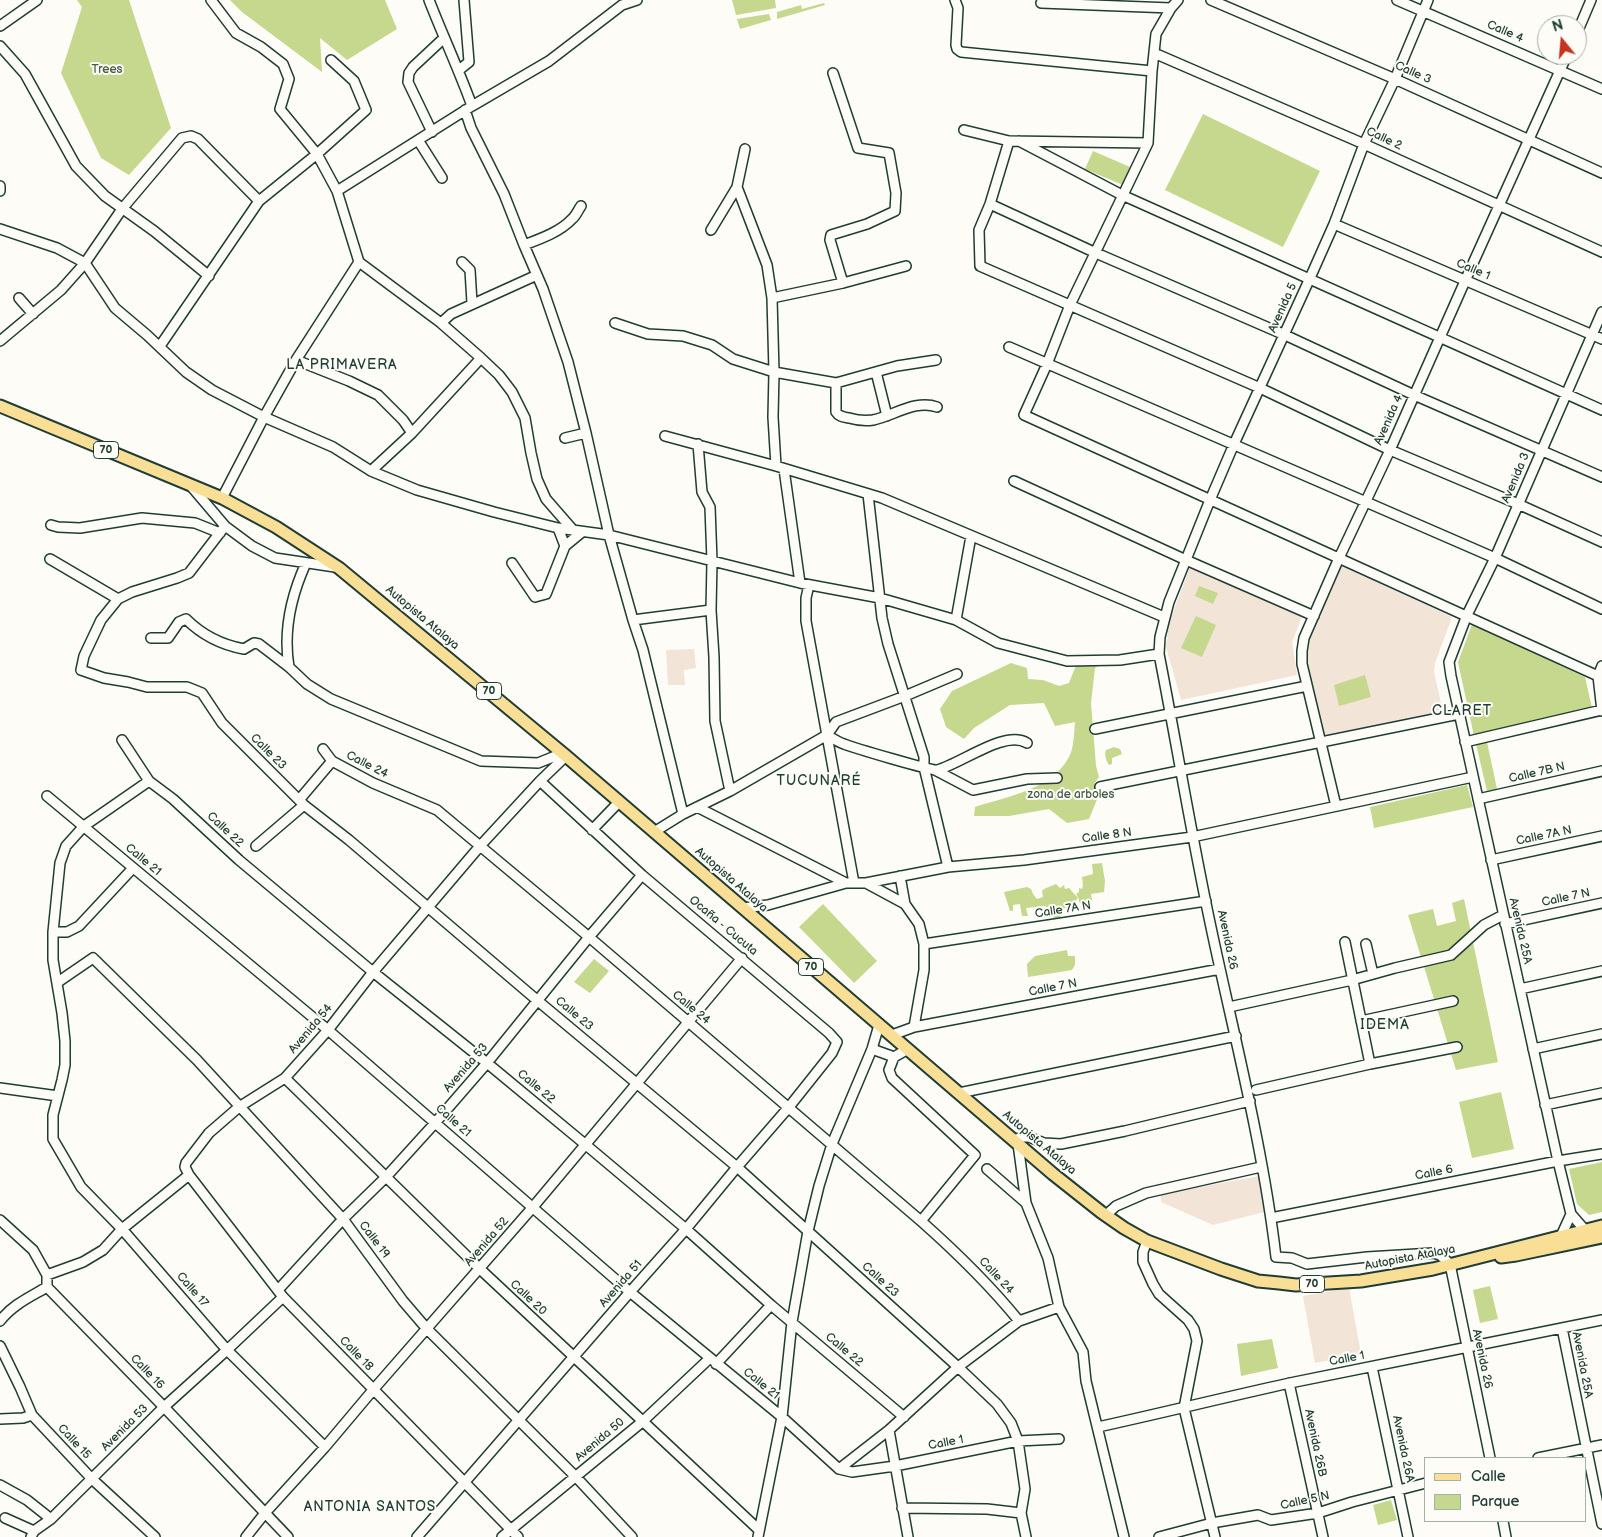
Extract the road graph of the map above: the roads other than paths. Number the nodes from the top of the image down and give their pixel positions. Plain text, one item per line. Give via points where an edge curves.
1 (37, 0) edge
2 (211, 0) edge
3 (429, 0) edge
4 (464, 0) edge
5 (637, 0) edge
6 (955, 0) edge
7 (1178, 0) edge
8 (1212, 0) edge
9 (1397, 0) edge
10 (1428, 0) edge
11 (1591, 0) edge
12 (1041, 3) dead end
13 (1171, 8) junction
14 (1424, 11) junction
15 (1585, 15) edge
16 (0, 26) edge
17 (444, 38) junction
18 (0, 46) edge
19 (1154, 53) junction
20 (331, 60) dead end
21 (1563, 65) edge
22 (459, 70) junction
23 (1152, 70) junction
24 (1561, 70) junction
25 (833, 73) dead end
26 (1395, 79) junction
27 (1602, 89) edge
28 (468, 108) junction
29 (964, 130) dead end
30 (432, 132) junction
31 (418, 140) junction
32 (1530, 140) junction
33 (1008, 141) junction
34 (1019, 141) junction
35 (1148, 143) junction
36 (1364, 144) junction
37 (746, 149) dead end
38 (317, 154) junction
39 (1602, 173) edge
40 (442, 178) dead end
41 (0, 186) edge
42 (737, 187) junction
43 (0, 191) edge
44 (337, 191) junction
45 (1122, 195) junction
46 (259, 201) junction
47 (990, 204) junction
48 (581, 206) dead end
49 (1500, 206) junction
50 (122, 209) junction
51 (1334, 224) junction
52 (0, 229) edge
53 (711, 230) dead end
54 (524, 245) junction
55 (1602, 252) edge
56 (1096, 253) junction
57 (359, 262) junction
58 (462, 262) dead end
59 (84, 264) junction
60 (906, 266) dead end
61 (537, 274) junction
62 (209, 276) junction
63 (1310, 278) junction
64 (1465, 280) junction
65 (843, 283) junction
66 (18, 298) dead end
67 (772, 298) junction
68 (472, 303) junction
69 (1070, 306) junction
70 (1602, 312) edge
71 (33, 314) junction
72 (441, 323) junction
73 (615, 323) dead end
74 (1285, 335) junction
75 (1592, 335) junction
76 (1440, 338) junction
77 (1602, 339) edge
78 (0, 341) edge
79 (160, 346) junction
80 (1009, 347) dead end
81 (481, 358) junction
82 (296, 360) junction
83 (936, 360) dead end
84 (1046, 364) junction
85 (774, 372) junction
86 (876, 372) junction
87 (836, 382) junction
88 (1260, 388) junction
89 (1566, 394) junction
90 (1414, 395) junction
91 (0, 406) edge
92 (937, 407) dead end
93 (1602, 410) edge
94 (887, 416) junction
95 (264, 417) junction
96 (412, 433) junction
97 (586, 433) junction
98 (665, 436) dead end
99 (565, 438) dead end
100 (698, 444) junction
101 (1234, 444) junction
102 (1541, 449) junction
103 (1390, 450) junction
104 (780, 468) junction
105 (371, 471) junction
106 (1602, 476) edge
107 (1014, 481) dead end
108 (190, 484) junction
109 (868, 494) junction
110 (222, 498) junction
111 (1210, 500) junction
112 (1366, 503) junction
113 (1518, 504) junction
114 (51, 525) dead end
115 (558, 528) junction
116 (222, 530) junction
117 (578, 531) junction
118 (609, 535) junction
119 (971, 536) junction
120 (1602, 542) edge
121 (566, 546) junction
122 (1339, 558) junction
123 (1495, 558) junction
124 (50, 559) dead end
125 (1186, 560) junction
126 (712, 561) junction
127 (306, 562) junction
128 (512, 563) dead end
129 (339, 568) junction
130 (805, 584) junction
131 (880, 598) junction
132 (118, 599) junction
133 (1602, 609) edge
134 (711, 610) junction
135 (1467, 615) junction
136 (1314, 616) junction
137 (1164, 617) junction
138 (633, 620) junction
139 (956, 620) junction
140 (1162, 627) joint
141 (151, 638) dead end
142 (1159, 654) junction
143 (1452, 654) joint
144 (1602, 666) edge
145 (289, 667) junction
146 (957, 674) dead end
147 (1598, 676) junction
148 (1307, 686) junction
149 (905, 696) junction
150 (1602, 710) edge
151 (1171, 714) junction
152 (1459, 714) junction
153 (1095, 729) dead end
154 (827, 735) junction
155 (122, 740) dead end
156 (1465, 742) junction
157 (1027, 743) dead end
158 (1320, 743) junction
159 (323, 749) dead end
160 (565, 755) junction
161 (332, 760) junction
162 (924, 767) junction
163 (934, 770) junction
164 (1182, 771) junction
165 (1602, 772) edge
166 (1473, 777) junction
167 (1057, 778) dead end
168 (540, 781) junction
169 (149, 782) junction
170 (1100, 787) dead end
171 (730, 791) junction
172 (47, 796) dead end
173 (1478, 799) junction
174 (619, 802) junction
175 (301, 803) junction
176 (1336, 806) junction
177 (697, 807) junction
178 (683, 814) junction
179 (84, 826) junction
180 (592, 830) junction
181 (654, 832) junction
182 (1192, 836) junction
183 (1602, 836) edge
184 (256, 846) dead end
185 (480, 846) junction
186 (1491, 860) junction
187 (948, 867) junction
188 (133, 868) junction
189 (642, 875) junction
190 (900, 876) junction
191 (850, 883) junction
192 (866, 883) junction
193 (1206, 901) junction
194 (1602, 903) edge
195 (905, 904) junction
196 (428, 907) junction
197 (743, 908) junction
198 (1504, 920) junction
199 (53, 932) junction
200 (589, 937) junction
201 (1345, 942) dead end
202 (924, 944) junction
203 (1366, 944) dead end
204 (742, 958) junction
205 (1220, 969) junction
206 (1602, 971) edge
207 (373, 972) junction
208 (1373, 974) junction
209 (1352, 980) junction
210 (58, 982) junction
211 (1520, 989) junction
212 (538, 1001) junction
213 (1453, 1001) dead end
214 (1230, 1007) junction
215 (1361, 1021) junction
216 (689, 1023) junction
217 (879, 1025) junction
218 (914, 1026) junction
219 (328, 1030) junction
220 (1602, 1034) edge
221 (892, 1035) junction
222 (1236, 1036) junction
223 (837, 1042) joint
224 (1457, 1047) dead end
225 (872, 1049) junction
226 (908, 1049) junction
227 (1533, 1049) junction
228 (894, 1058) junction
229 (488, 1063) junction
230 (1370, 1064) junction
231 (285, 1078) junction
232 (638, 1084) junction
233 (0, 1088) edge
234 (1256, 1090) dead end
235 (959, 1093) junction
236 (1602, 1093) edge
237 (58, 1096) junction
238 (1250, 1101) junction
239 (1545, 1105) junction
240 (239, 1107) junction
241 (789, 1107) junction
242 (435, 1122) junction
243 (1016, 1142) junction
244 (832, 1144) junction
245 (586, 1145) junction
246 (1602, 1154) edge
247 (1558, 1161) junction
248 (737, 1167) junction
249 (1262, 1167) junction
250 (987, 1169) dead end
251 (189, 1175) junction
252 (386, 1177) junction
253 (1026, 1203) junction
254 (533, 1207) junction
255 (1570, 1214) junction
256 (1106, 1216) junction
257 (1271, 1218) junction
258 (343, 1219) junction
259 (0, 1220) edge
260 (921, 1221) junction
261 (1602, 1226) edge
262 (122, 1229) junction
263 (686, 1229) junction
264 (1584, 1230) junction
265 (808, 1231) junction
266 (1561, 1236) junction
267 (1602, 1237) edge
268 (1147, 1240) junction
269 (1464, 1261) junction
270 (1450, 1264) junction
271 (480, 1269) junction
272 (48, 1275) junction
273 (47, 1287) junction
274 (630, 1292) junction
275 (280, 1294) junction
276 (771, 1305) junction
277 (1059, 1307) junction
278 (1602, 1320) edge
279 (0, 1321) edge
280 (1019, 1321) junction
281 (792, 1322) junction
282 (1562, 1328) junction
283 (427, 1330) junction
284 (0, 1346) edge
285 (1468, 1348) junction
286 (227, 1350) junction
287 (573, 1357) junction
288 (713, 1361) junction
289 (958, 1367) junction
290 (1372, 1367) junction
291 (1289, 1383) junction
292 (373, 1390) junction
293 (164, 1406) junction
294 (1184, 1408) junction
295 (32, 1415) junction
296 (904, 1417) junction
297 (782, 1418) junction
298 (0, 1419) edge
299 (519, 1420) junction
300 (642, 1422) junction
301 (1098, 1427) junction
302 (890, 1430) junction
303 (1058, 1439) dead end
304 (1018, 1442) junction
305 (1602, 1445) edge
306 (325, 1447) junction
307 (1587, 1448) junction
308 (1490, 1457) edge
309 (1543, 1457) edge
310 (895, 1466) junction
311 (839, 1470) junction
312 (576, 1477) junction
313 (92, 1479) junction
314 (464, 1483) junction
315 (1424, 1484) edge
316 (0, 1485) edge
317 (1398, 1490) junction
318 (902, 1508) junction
319 (1318, 1512) junction
320 (265, 1513) junction
321 (1021, 1513) junction
322 (5, 1518) dead end
323 (51, 1519) junction
324 (1503, 1522) edge
325 (1212, 1523) junction
326 (1602, 1524) edge
327 (511, 1529) junction
328 (33, 1534) edge
329 (759, 1534) edge
330 (154, 1537) edge
331 (246, 1537) edge
332 (288, 1537) edge
333 (418, 1537) edge
334 (502, 1537) edge
335 (518, 1537) edge
336 (632, 1537) edge
337 (908, 1537) edge
338 (1026, 1537) edge
339 (1124, 1537) edge
340 (1159, 1537) edge
341 (1215, 1537) edge
342 (1323, 1537) edge
343 (1408, 1537) edge
344 (1506, 1537) edge

1 - 16 street
2 - 38 street via 236,33 283,64 289,79 280,109
3 - 17 street
4 - 22 street via 469,62
5 - 28 street via 622,5 549,61
6 - 23 street via 958,8 956,44 961,52
7 - 13 street
8 - 26 street, Calle 3
9 - 14 street, Calle 4
10 - 14 street, Avenida 5
11 - 15 street
12 - 13 street
13 - 19 street via 1156,34
14 - 24 street, Calle 4
14 - 26 street, Avenida 5
17 - 22 street
17 - 30 street via 409,73 408,82
18 - 50 street via 25,74 76,166
19 - 23 street
19 - 36 street, Calle 2
20 - 38 street via 354,81 366,110
21 - 24 street, Avenida 4
22 - 28 street
23 - 35 street
24 - 27 street, Calle 4
24 - 32 street, Avenida 4
25 - 65 street via 858,148 890,153 896,193 893,213 831,235
26 - 32 street, Calle 3
26 - 36 street, Avenida 5
28 - 30 street
28 - 54 street via 471,128 504,194
29 - 33 street
30 - 31 street
31 - 40 street
31 - 44 street
32 - 39 street, Calle 3
32 - 49 street, Avenida 4
33 - 34 street
33 - 47 street
34 - 35 street
34 - 45 street
35 - 45 street
36 - 49 street, Calle 2
36 - 51 street, Avenida 5
37 - 42 street
38 - 44 street
38 - 46 street
41 - 43 street
42 - 53 street
42 - 67 street via 766,265
44 - 57 street
45 - 56 street
45 - 63 street
46 - 50 street via 198,139 191,136 182,138
46 - 62 street
47 - 56 street
47 - 69 street via 979,230 980,266
48 - 54 street via 562,226
49 - 55 street, Calle 2
49 - 64 street, Avenida 4
50 - 59 street
50 - 62 street
51 - 63 street, Avenida 5
51 - 64 street, Calle 1
52 - 59 street via 57,248
54 - 61 street
56 - 69 street
56 - 74 street
57 - 72 street
57 - 82 street
58 - 68 street via 470,270
59 - 71 street
59 - 79 street via 115,308
60 - 65 street
61 - 68 street
61 - 97 street via 568,362
62 - 79 street
63 - 74 street, Avenida 5
63 - 76 street
64 - 75 street, Calle 1
64 - 76 street, Avenida 4
65 - 67 street
66 - 71 street
67 - 85 street
68 - 72 street
69 - 84 street
69 - 88 street
70 - 75 street, Avenida 3
71 - 78 street
72 - 81 street
73 - 85 street via 648,334 683,336 712,345 733,359
74 - 88 street, Avenida 5
74 - 90 street
75 - 77 street, Calle 1
75 - 89 street, Avenida 3
76 - 89 street
76 - 90 street, Avenida 4
79 - 95 street via 205,386
80 - 84 street
81 - 96 street
81 - 117 street via 512,392 526,418 531,454 546,499
82 - 95 street
82 - 96 street via 350,380 378,395
83 - 86 street
84 - 101 street
84 - 111 street via 1024,415
85 - 87 street
85 - 104 street via 773,417
86 - 87 street
86 - 94 street
87 - 94 street via 838,416 871,420
88 - 101 street, Avenida 5
88 - 103 street
89 - 93 street
89 - 102 street, Avenida 3
90 - 102 street
90 - 103 street, Avenida 4
91 - 108 main road, Autopista Atalaya / 70
92 - 94 street via 919,406
95 - 105 street via 333,447
95 - 110 street
96 - 105 street
97 - 99 street
97 - 118 street
98 - 100 street
100 - 104 street
100 - 126 street via 702,492 710,507
101 - 111 street, Avenida 5
101 - 112 street
102 - 106 street
102 - 113 street, Avenida 3
103 - 112 street, Avenida 4
103 - 113 street
104 - 109 street
104 - 130 street
105 - 115 street via 416,490
107 - 125 street
108 - 110 main road, Autopista Atalaya / 70
108 - 116 street
109 - 119 street
109 - 131 street
110 - 129 main road, Autopista Atalaya / 70 via 276,527
111 - 122 street
111 - 125 street, Avenida 5
112 - 122 street, Avenida 4
112 - 123 street
113 - 120 street
113 - 123 street, Avenida 3
114 - 116 street via 80,528 142,518 195,523
115 - 117 street
115 - 121 street
116 - 127 street via 275,558
116 - 132 street via 189,573
117 - 118 street
117 - 121 street
118 - 126 street
118 - 138 street
119 - 137 street
119 - 139 street
121 - 128 street via 546,594 541,596 535,597
122 - 135 street
122 - 136 street, Avenida 4
123 - 133 street
123 - 135 street, Avenida 3
124 - 132 street
125 - 136 street
125 - 137 street, Avenida 5
126 - 130 street
126 - 134 street
127 - 129 street
127 - 145 street via 291,605 286,651
129 - 160 main road, Autopista Atalaya / 70
130 - 131 street
130 - 154 street via 806,621
131 - 139 street
131 - 149 street via 888,644
132 - 175 street, Calle 23 via 101,620 81,670 147,687 186,687 202,693 222,723
134 - 138 street
134 - 171 street via 716,721
135 - 143 street, Avenida 3
135 - 147 street
136 - 148 street, Avenida 4 via 1302,651
137 - 140 street, Avenida 5
138 - 178 street
139 - 142 street via 998,643 1067,661 1120,660
140 - 142 street, Avenida 26
141 - 145 street via 168,638 179,622 186,619 205,636 237,648 259,644
142 - 151 street, Avenida 26
143 - 152 street, Avenida 25A via 1449,670
144 - 147 street
145 - 160 street via 307,684 331,699 481,761 538,763
146 - 149 street
147 - 150 street
148 - 151 street
148 - 158 street, Avenida 4
149 - 154 street via 836,722
149 - 162 street via 924,757
150 - 156 street
151 - 153 street
151 - 164 street, Avenida 26
152 - 156 street, Avenida 25A
152 - 158 street
154 - 162 street via 842,744
154 - 171 street
154 - 191 street
155 - 169 street
156 - 166 street, Avenida 25A
157 - 163 street via 1019,739 997,742 961,761
158 - 164 street
158 - 176 street, Avenida 4
159 - 161 street, Calle 24
160 - 168 street, Avenida 54
160 - 174 main road, Autopista Atalaya / 70
161 - 175 street
161 - 185 street, Calle 24 via 373,783 437,810
162 - 163 street
162 - 187 street
163 - 167 street via 973,790 1027,778
164 - 170 street
164 - 182 street, Avenida 26
165 - 173 street, Calle 7B N
166 - 173 street, Avenida 25A
166 - 176 street, Calle 8 N
168 - 180 street, Ocaña - Cucuta
168 - 185 street, Avenida 54
169 - 179 street
169 - 207 street, Calle 22 via 173,799 239,860
171 - 177 street
172 - 179 street, Calle 21
173 - 186 street, Avenida 25A
174 - 180 street
174 - 181 main road, Autopista Atalaya / 70
175 - 184 street
175 - 196 street, Calle 23
176 - 182 street, Calle 8 N
177 - 178 street
177 - 191 street
178 - 181 street
179 - 188 street, Calle 21
179 - 199 street via 66,846 60,863
180 - 189 street, Ocaña - Cucuta
181 - 197 main road, Autopista Atalaya / 70
182 - 187 street, Calle 8 N via 1024,860
182 - 193 street, Avenida 26
183 - 186 street, Calle 7A N
185 - 196 street, Avenida 54
185 - 200 street, Calle 24
186 - 198 street, Avenida 25A
187 - 190 street, Calle 8 N
188 - 199 street via 80,926 67,932
188 - 219 street, Calle 21
189 - 200 street, Avenida 53
189 - 204 street, Ocaña - Cucuta
190 - 192 street, Calle 8 N
190 - 195 street
191 - 192 street, Calle 8 N
191 - 197 street, Calle 8 N via 768,905
192 - 195 street
193 - 202 street, Calle 7A N
193 - 205 street, Avenida 26
194 - 198 street, Calle 7 N
195 - 202 street via 919,924
196 - 207 street, Avenida 54
196 - 212 street, Calle 23
197 - 217 main road, Autopista Atalaya / 70
198 - 208 street, Calle 7 N via 1484,925 1450,955
198 - 211 street, Avenida 25A
199 - 210 street via 53,960
200 - 212 street, Avenida 53
200 - 216 street, Calle 24
201 - 209 street
202 - 218 street via 924,970
203 - 208 street
204 - 216 street, Avenida 52
204 - 223 street, Ocaña - Cucuta
205 - 214 street, Avenida 26
205 - 218 street, Calle 7 N
206 - 211 street
207 - 219 street, Avenida 54
207 - 229 street, Calle 22
208 - 209 street, Calle 7 N
209 - 214 street, Calle 7 N
209 - 215 street
210 - 237 street via 65,1065
210 - 240 street, Calle 19 via 94,958
211 - 227 street, Avenida 25A
212 - 229 street, Avenida 53
212 - 232 street, Calle 23
213 - 215 street
214 - 222 street, Avenida 26
215 - 230 street
216 - 232 street, Avenida 52
216 - 241 street, Calle 24
217 - 221 main road, Autopista Atalaya / 70
217 - 225 street
218 - 221 street, Calle 7 N
219 - 231 street, Avenida 54
219 - 242 street, Calle 21
220 - 227 street
221 - 226 main road, Autopista Atalaya / 70
222 - 235 street
222 - 238 street, Avenida 26
223 - 241 street, Avenida 51
224 - 230 street
225 - 228 street
225 - 244 street
226 - 228 street
226 - 235 main road, Autopista Atalaya / 70
227 - 239 street, Avenida 25A
228 - 260 street via 889,1070 892,1078 975,1155
229 - 242 street, Avenida 53
229 - 245 street, Calle 22
230 - 234 street
231 - 240 street, Avenida 54
231 - 252 street, Calle 20
232 - 245 street, Avenida 52
232 - 248 street, Calle 23
233 - 237 street
235 - 243 main road, Autopista Atalaya / 70
236 - 239 street
237 - 262 street, Calle 17 via 53,1115 53,1139 81,1187
238 - 243 street via 1061,1144 1044,1143 1029,1137
238 - 249 street, Avenida 26
239 - 247 street, Avenida 25A
240 - 251 street, Avenida 54 via 209,1133 186,1163
240 - 258 street, Calle 19
241 - 244 street, Calle 24
241 - 248 street, Avenida 51
242 - 252 street, Avenida 53
242 - 254 street, Calle 21
243 - 253 street
243 - 256 main road, Autopista Atalaya / 70
244 - 260 street, Calle 24
244 - 265 street
245 - 254 street, Avenida 52
245 - 263 street, Calle 22
246 - 247 street, Calle 6
247 - 255 street, Avenida 25A
247 - 257 street, Calle 6
248 - 263 street, Avenida 51
248 - 265 street, Calle 23
249 - 256 street via 1146,1193 1116,1206
249 - 257 street, Avenida 26
250 - 253 street
251 - 262 street
251 - 275 street, Calle 18
252 - 258 street, Avenida 53
252 - 271 street, Calle 20
253 - 277 street via 1048,1258
254 - 271 street, Avenida 52
254 - 274 street, Calle 21
255 - 264 street, Avenida 25A
255 - 266 street
256 - 268 main road, Autopista Atalaya / 70
257 - 270 street, Avenida 26 via 1276,1257 1292,1258 1307,1264 1427,1252 1440,1255
258 - 275 street, Avenida 53
258 - 283 street, Calle 19
259 - 272 street via 33,1250
260 - 280 street, Calle 24 via 964,1260
261 - 264 main road, Autopista Atalaya / 70
262 - 272 street via 103,1250 83,1262
262 - 286 street, Calle 17
263 - 274 street, Avenida 51
263 - 276 street, Calle 22
264 - 266 main road, Autopista Atalaya / 70
265 - 281 street
265 - 289 street, Calle 23
266 - 269 main road, Autopista Atalaya / 70
267 - 269 main road, Autopista Atalaya / 70 via 1516,1255
268 - 270 main road, Autopista Atalaya / 70 via 1258,1281 1296,1285 1360,1281
268 - 294 street via 1143,1262 1153,1284 1159,1294 1188,1320 1198,1341
269 - 270 main road, Autopista Atalaya / 70
270 - 285 street, Avenida 26
271 - 283 street, Avenida 52
271 - 287 street, Calle 20
272 - 273 street
273 - 279 street via 18,1304
273 - 293 street, Calle 16
274 - 287 street, Avenida 51
274 - 288 street, Calle 21
275 - 286 street, Avenida 53
275 - 292 street, Calle 18
276 - 281 street, Calle 22
276 - 288 street, Avenida 50
277 - 280 street
277 - 301 street via 1083,1352 1086,1381
278 - 282 street, Calle 1
280 - 289 street
281 - 296 street, Calle 22
281 - 297 street
282 - 285 street, Calle 1
282 - 307 street, Avenida 25A
283 - 292 street, Avenida 52
283 - 299 street, Calle 19
284 - 295 street, Calle 15
285 - 290 street, Calle 1
285 - 308 street, Avenida 26
286 - 293 street, Avenida 53
286 - 306 street, Calle 17
287 - 299 street, Avenida 51
287 - 300 street, Calle 20
288 - 297 street, Calle 21
288 - 300 street, Avenida 50
289 - 296 street
289 - 304 street, Calle 23 via 997,1404 1011,1422
290 - 291 street, Calle 1
290 - 317 street, Avenida 26A
291 - 294 street, Calle 1
291 - 319 street, Avenida 26B
292 - 306 street, Avenida 52
292 - 314 street, Calle 18
293 - 313 street, Avenida 53
293 - 320 street, Calle 16
294 - 301 street, Calle 1
294 - 325 street
295 - 298 street
295 - 313 street, Calle 15
296 - 302 street
297 - 311 street, Calle 21
297 - 329 street
299 - 312 street, Calle 19
299 - 314 street, Avenida 51
300 - 312 street, Avenida 50
300 - 329 street, Calle 20
301 - 339 street
302 - 310 street
302 - 311 street
303 - 304 street, Calle 1
304 - 310 street, Calle 1
304 - 321 street, Calle 23 via 1025,1489
305 - 307 street
306 - 320 street, Avenida 52
307 - 309 street
307 - 326 street, Avenida 25A
310 - 311 street, Calle 1 via 852,1472
310 - 318 street
312 - 327 street, Avenida 50
312 - 336 street, Calle 19
313 - 323 street, Avenida 53
313 - 330 street, Calle 15
314 - 327 street, Calle 18
314 - 333 street, Avenida 51
315 - 317 street, Calle 5 N
316 - 323 street
317 - 319 street, Calle 5 N
317 - 343 street, Avenida 26A
318 - 321 street via 987,1509
318 - 337 street
319 - 325 street, Calle 5 N via 1271,1520 1258,1515
319 - 342 street, Avenida 26B
320 - 331 street, Avenida 52
320 - 332 street, Calle 16
321 - 338 street
322 - 328 street
323 - 328 street, Avenida 53
324 - 344 street
325 - 340 street, Calle 5 N
325 - 341 street
327 - 334 street, Avenida 50
327 - 335 street, Calle 18

